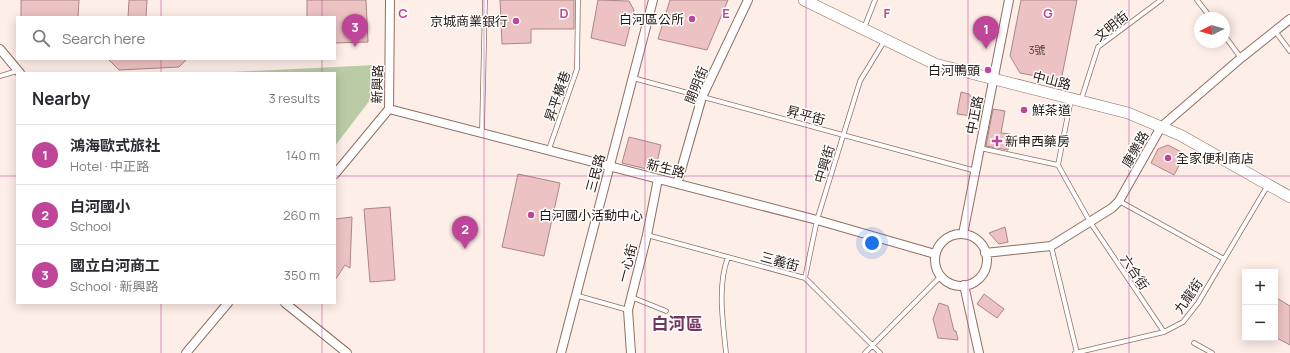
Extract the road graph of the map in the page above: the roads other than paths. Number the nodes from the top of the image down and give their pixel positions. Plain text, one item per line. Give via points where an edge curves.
1 (390, 0) edge
2 (485, 0) edge
3 (578, 0) edge
4 (653, 0) edge
5 (748, 0) edge
6 (804, 0) edge
7 (874, 0) edge
8 (1009, 0) edge
9 (1161, 0) edge
10 (1197, 0) edge
11 (1206, 12) edge
12 (1290, 19) edge
13 (863, 30) junction
14 (1275, 31) junction
15 (885, 40) junction
16 (1230, 43) edge
17 (0, 50) edge
18 (1290, 51) edge
19 (1241, 58) junction
20 (19, 72) edge
21 (16, 73) edge
22 (0, 76) edge
23 (631, 78) junction
24 (993, 80) junction
25 (702, 97) junction
26 (1076, 100) junction
27 (389, 109) junction
28 (1161, 127) junction
29 (482, 132) junction
30 (844, 136) junction
31 (980, 148) junction
32 (549, 149) junction
33 (1058, 165) junction
34 (609, 166) junction
35 (976, 171) junction
36 (336, 173) edge
37 (658, 179) junction
38 (677, 184) junction
39 (1268, 184) junction
40 (1290, 197) edge
41 (1119, 201) junction
42 (817, 220) junction
43 (1090, 222) junction
44 (963, 234) junction
45 (647, 235) junction
46 (1051, 246) junction
47 (985, 253) junction
48 (936, 254) junction
49 (728, 257) junction
50 (1224, 259) junction
51 (940, 276) junction
52 (805, 278) junction
53 (964, 285) junction
54 (575, 295) junction
55 (630, 297) junction
56 (227, 304) edge
57 (286, 304) edge
58 (628, 310) junction
59 (666, 311) dead end
60 (1164, 332) junction
61 (1194, 343) dead end
62 (873, 345) junction
63 (186, 353) edge
64 (347, 353) edge
65 (561, 353) edge
66 (631, 353) edge
67 (726, 353) edge
68 (865, 353) edge
69 (880, 353) edge
70 (979, 353) edge
71 (1076, 353) edge
72 (1212, 353) edge

1 - 27 street, 新興路
2 - 29 lane
3 - 32 lane, 昇平橫巷 via 577,69
4 - 23 street, 三民路
5 - 25 street, 開明街
6 - 13 street, 中山路
7 - 13 lane
8 - 24 street, 中正路
9 - 26 lane, 文明街 via 1098,48
10 - 11 lane
12 - 14 street, 康樂路
13 - 15 street, 中山路
14 - 18 lane
14 - 19 street, 康樂路
15 - 24 street, 中山路 via 935,64
15 - 30 lane, 中興街 via 860,81
16 - 19 lane
17 - 20 street
19 - 28 street, 康樂路
21 - 22 lane
23 - 25 lane, 昇平街
23 - 34 street, 三民路
24 - 26 street, 中山路
24 - 31 street, 中正路
25 - 30 lane, 昇平街
25 - 38 street, 開明街
26 - 28 street, 中山路 via 1128,113
26 - 33 lane, 文明街
27 - 29 street, 新生路
27 - 36 street, 新興路
28 - 39 street, 中山路
28 - 41 street, 康樂路
29 - 32 street, 新生路
30 - 35 lane, 昇平街
30 - 42 lane, 中興街
31 - 33 lane
31 - 35 street, 中正路
32 - 34 street, 新生路
33 - 43 lane, 六合街
34 - 37 street, 新生路
34 - 54 street, 三民路
35 - 44 street, 中正路
37 - 38 street, 新生路
37 - 45 street, 一心街
38 - 42 street, 新生路
39 - 40 street, 中山路
39 - 50 lane, 九龍街
41 - 43 street, 康樂路
41 - 50 lane
42 - 48 street, 新生路
42 - 52 lane, 中興街
43 - 46 street, 康樂路
43 - 60 lane, 六合街
44 - 47 street via 977,240
44 - 48 street via 943,241
45 - 49 lane, 三義街
45 - 55 street, 一心街
46 - 47 street, 康樂路
46 - 71 lane
47 - 53 street via 982,274
48 - 51 street via 935,262
49 - 52 lane, 三義街
49 - 67 lane via 723,270
50 - 60 lane, 九龍街 via 1198,303 1183,322
51 - 53 street via 951,284
51 - 62 lane
52 - 62 lane, 三義街
53 - 70 street
54 - 58 lane
54 - 65 street, 三民路
55 - 58 street, 一心街
55 - 59 lane
56 - 63 street
57 - 64 street
58 - 66 street, 一心街
60 - 71 lane, 九龍街
61 - 72 lane
62 - 68 lane
62 - 69 lane, 三義街

